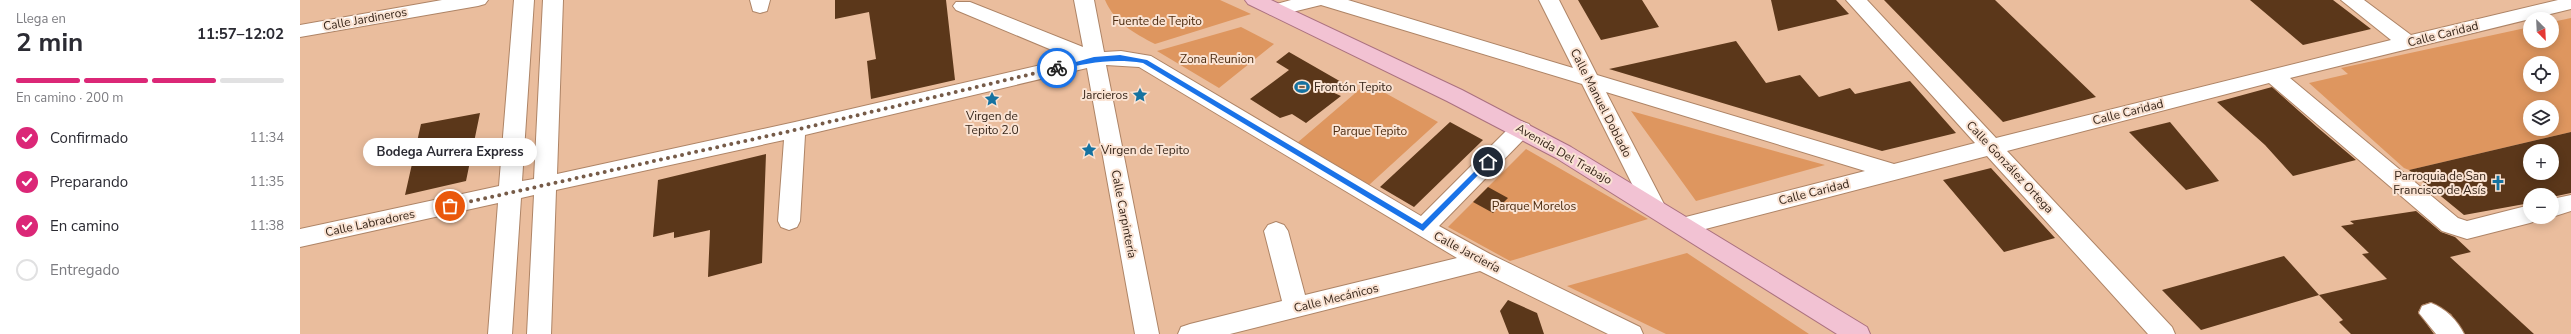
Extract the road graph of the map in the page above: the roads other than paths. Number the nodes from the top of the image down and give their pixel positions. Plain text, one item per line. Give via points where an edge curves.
1 (478, 0) edge
2 (524, 0) edge
3 (552, 0) edge
4 (1084, 0) edge
5 (1255, 0) edge
6 (1315, 0) edge
7 (1327, 0) edge
8 (1549, 0) edge
9 (1856, 0) edge
10 (2351, 0) edge
11 (2571, 3) edge
12 (400, 6) edge
13 (963, 6) dead end
14 (1276, 10) junction
15 (300, 31) edge
16 (2409, 43) junction
17 (1094, 59) junction
18 (2273, 75) junction
19 (1590, 81) junction
20 (1521, 129) junction
21 (795, 130) junction
22 (1991, 147) junction
23 (1894, 172) junction
24 (544, 186) junction
25 (510, 194) junction
26 (2571, 203) edge
27 (1654, 206) junction
28 (2559, 206) edge
29 (2523, 216) edge
30 (789, 221) dead end
31 (1686, 226) junction
32 (1423, 228) junction
33 (1276, 231) dead end
34 (300, 238) edge
35 (1482, 261) junction
36 (1296, 308) junction
37 (2431, 313) dead end
38 (500, 334) edge
39 (540, 334) edge
40 (1147, 334) edge
41 (1190, 334) edge
42 (1631, 334) edge
43 (1858, 334) edge
44 (2163, 334) edge
45 (2452, 334) edge

1 - 12 street, Calle Jardineros
2 - 25 street
3 - 24 street
4 - 17 street, Calle Carpintería
5 - 14 main road, Avenida Del Trabajo
6 - 14 street
7 - 19 street
8 - 19 street, Calle Manuel Doblado
9 - 22 street, Calle González Ortega
10 - 16 street
11 - 16 street, Calle Caridad
12 - 15 street, Calle Jardineros
13 - 17 street, Calle Jarciería
14 - 20 main road, Avenida Del Trabajo
16 - 18 street, Calle Caridad
17 - 21 street, Calle Labradores
17 - 32 street, Calle Jarciería via 1120,58 1144,61
17 - 40 street, Calle Carpintería
18 - 22 street, Calle Caridad
18 - 29 street via 2450,225 2467,230
19 - 23 street
19 - 27 street, Calle Manuel Doblado
20 - 27 main road, Avenida Del Trabajo
20 - 32 street
21 - 24 street, Calle Labradores
21 - 30 street
22 - 23 street, Calle Caridad
22 - 44 street, Calle González Ortega
23 - 31 street, Calle Caridad
24 - 25 street, Calle Labradores
24 - 39 street
25 - 34 street, Calle Labradores
25 - 38 street
26 - 28 street
27 - 31 main road, Avenida Del Trabajo
31 - 43 main road, Avenida Del Trabajo
32 - 35 street, Calle Jarciería
33 - 36 street
35 - 36 street, Calle Mecánicos
35 - 42 street, Calle Jarciería
36 - 41 street, Calle Mecánicos
37 - 45 street

